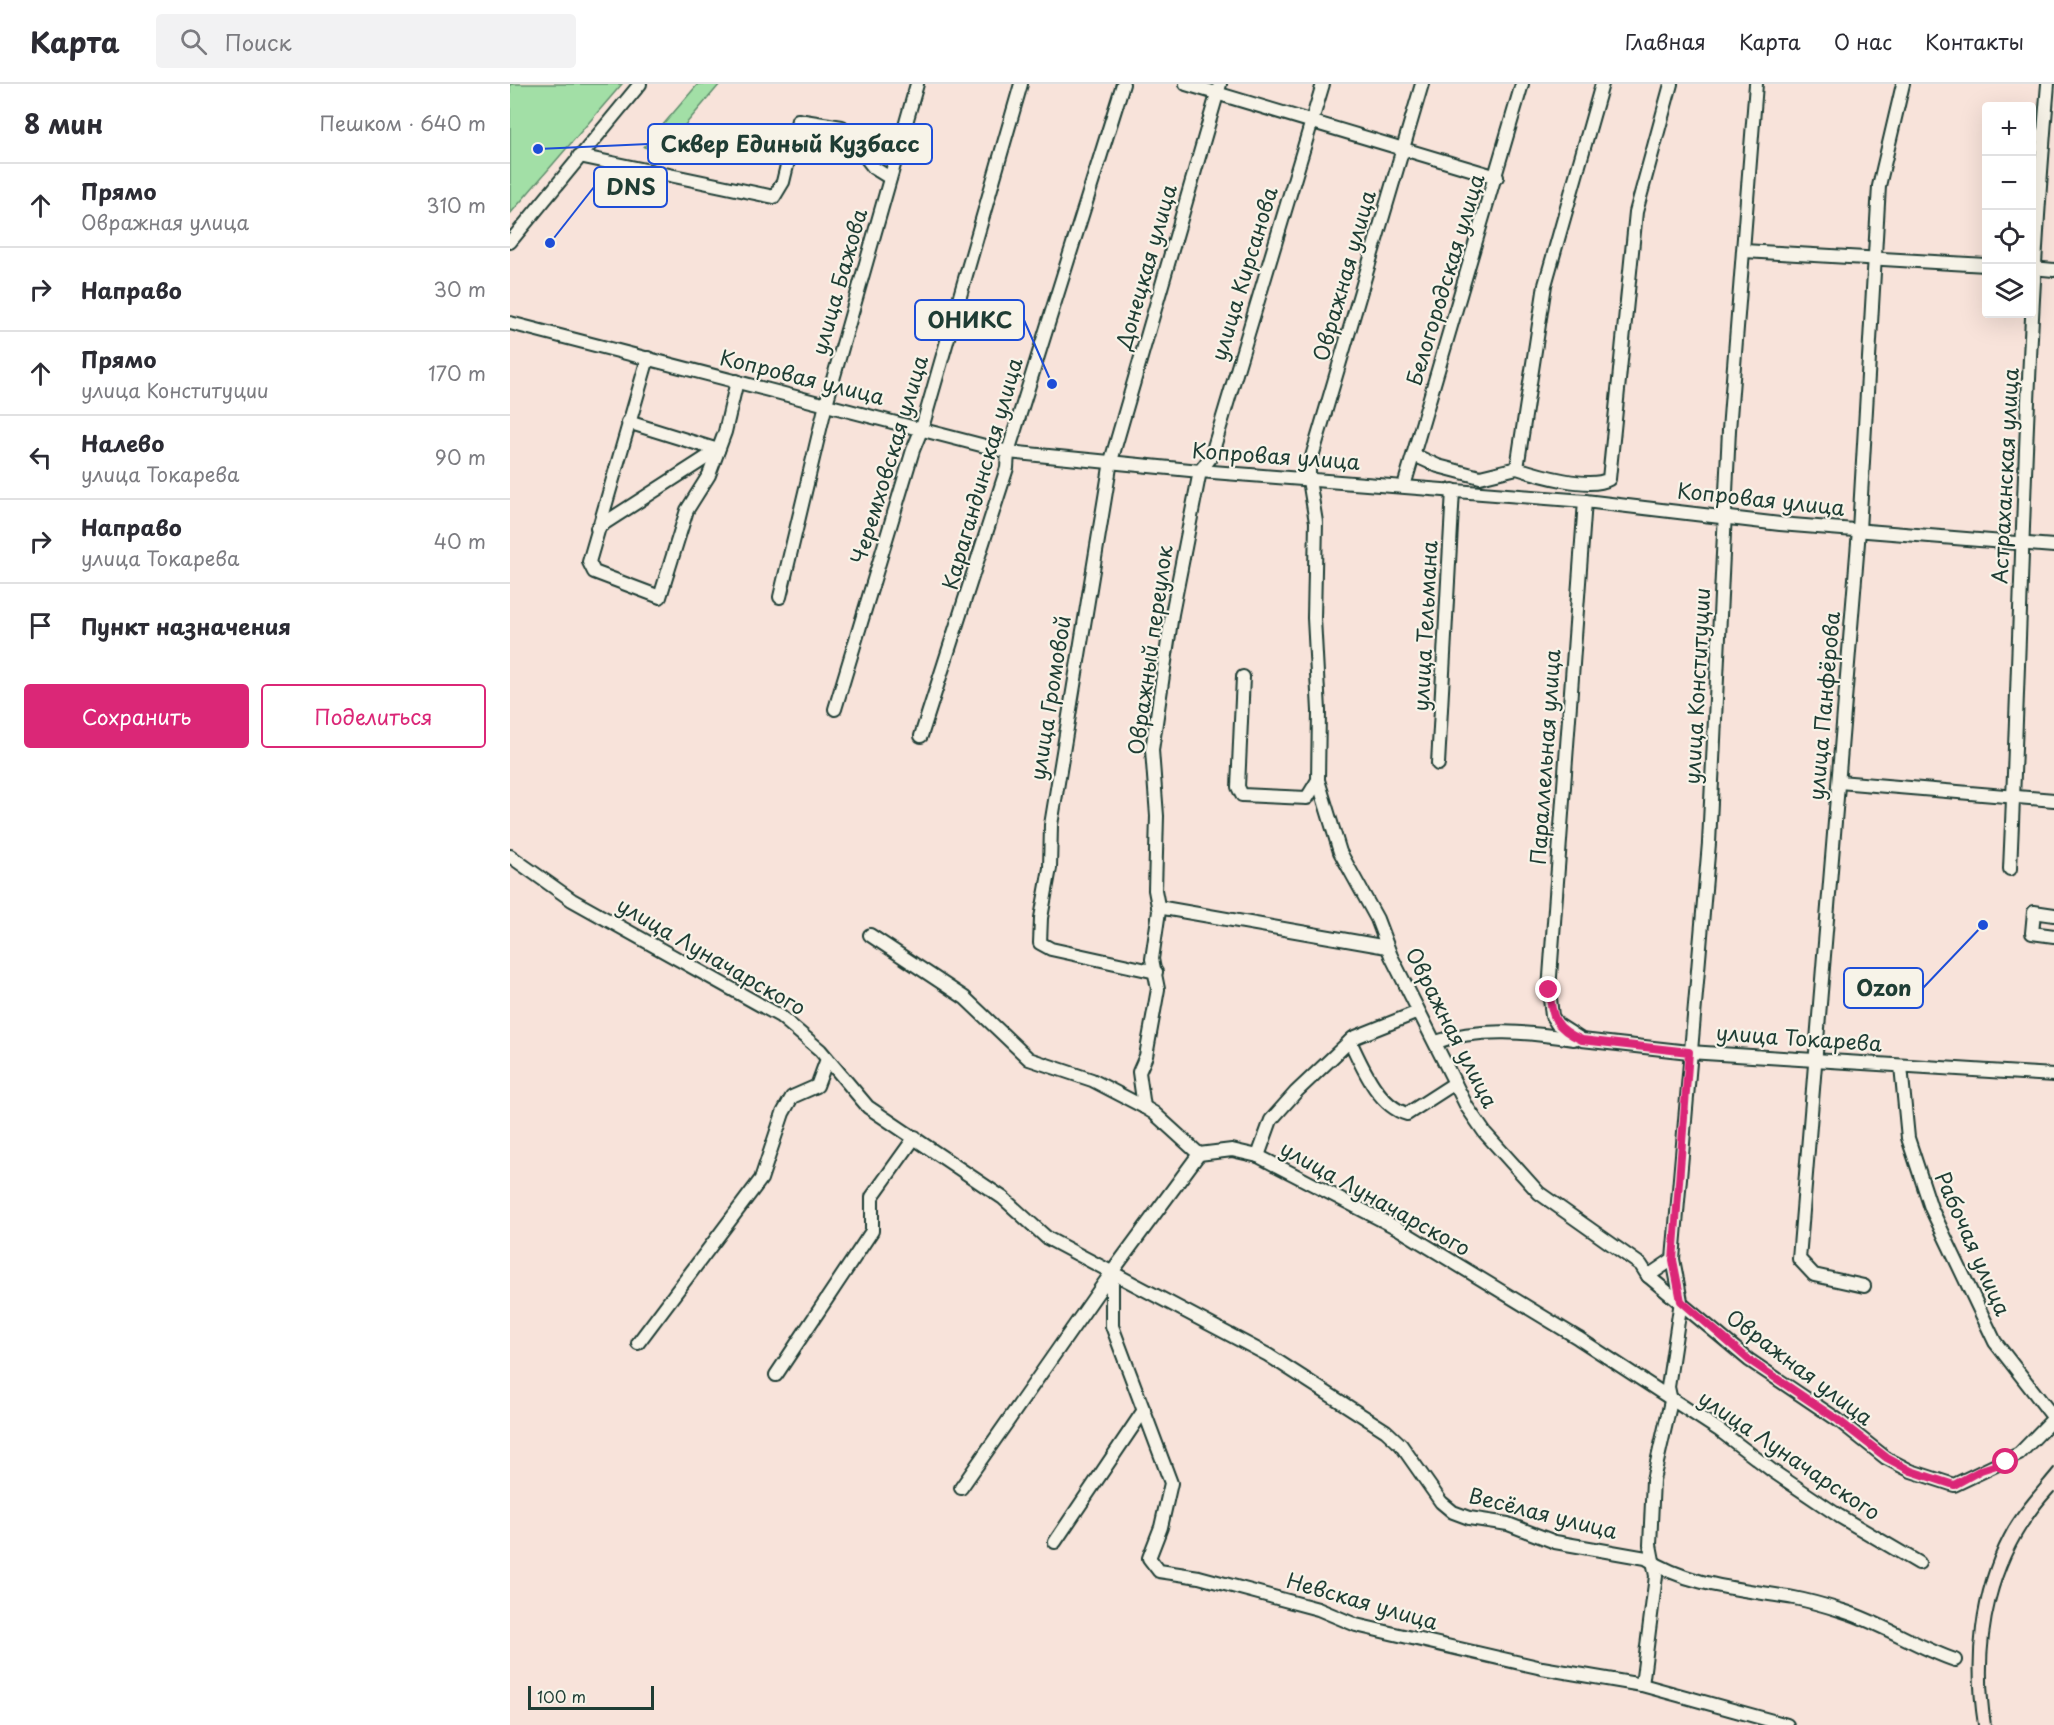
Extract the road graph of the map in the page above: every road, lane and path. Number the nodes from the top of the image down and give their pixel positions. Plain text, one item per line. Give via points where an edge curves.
1 (640, 84) edge
2 (916, 84) edge
3 (1021, 84) edge
4 (1124, 84) edge
5 (1186, 84) edge
6 (1323, 84) edge
7 (1422, 84) edge
8 (1522, 84) edge
9 (1602, 84) edge
10 (1671, 84) edge
11 (1756, 84) edge
12 (1903, 84) edge
13 (2048, 84) edge
14 (1219, 88) edge
15 (1311, 121) junction
16 (1403, 149) junction
17 (579, 156) junction
18 (1497, 177) junction
19 (890, 178) junction
20 (510, 242) edge
21 (1744, 251) junction
22 (1873, 258) junction
23 (2034, 264) edge
24 (1982, 265) edge
25 (2036, 268) edge
26 (2054, 270) edge
27 (2032, 318) edge
28 (510, 323) edge
29 (648, 358) junction
30 (737, 381) junction
31 (826, 404) junction
32 (628, 422) junction
33 (922, 428) junction
34 (718, 450) junction
35 (1008, 452) junction
36 (1414, 455) junction
37 (1111, 461) junction
38 (1517, 468) junction
39 (1200, 471) junction
40 (1309, 480) junction
41 (1404, 486) junction
42 (1453, 490) junction
43 (1586, 501) junction
44 (1726, 517) junction
45 (597, 528) junction
46 (1859, 530) junction
47 (2022, 543) junction
48 (2054, 546) edge
49 (780, 597) dead end
50 (1243, 677) dead end
51 (835, 709) dead end
52 (921, 736) dead end
53 (1438, 764) dead end
54 (1318, 780) junction
55 (1839, 782) junction
56 (2013, 798) junction
57 (2054, 800) edge
58 (510, 856) edge
59 (2010, 869) dead end
60 (1159, 909) junction
61 (2054, 915) edge
62 (870, 935) dead end
63 (2054, 936) edge
64 (1387, 947) junction
65 (1156, 972) junction
66 (1418, 1012) junction
67 (1552, 1016) joint
68 (1582, 1040) junction
69 (1350, 1041) junction
70 (1436, 1042) junction
71 (1689, 1052) junction
72 (827, 1059) junction
73 (1817, 1060) junction
74 (1901, 1066) junction
75 (2054, 1075) edge
76 (1455, 1083) junction
77 (1144, 1107) junction
78 (915, 1137) junction
79 (1199, 1154) junction
80 (1258, 1156) junction
81 (1673, 1260) junction
82 (1112, 1272) junction
83 (1648, 1276) junction
84 (1864, 1286) dead end
85 (1681, 1301) junction
86 (638, 1343) dead end
87 (776, 1376) dead end
88 (1671, 1401) junction
89 (1144, 1410) junction
90 (2054, 1418) edge
91 (962, 1488) dead end
92 (1055, 1542) dead end
93 (1919, 1563) dead end
94 (1654, 1564) junction
95 (1955, 1660) dead end
96 (1642, 1685) junction
97 (1787, 1725) edge

1 - 17 street
2 - 19 street, улица Бажова
3 - 33 street, Черемховская улица
4 - 35 street, Карагандинская улица
5 - 14 street
6 - 15 street, улица Кирсанова
7 - 16 street, Овражная улица
8 - 18 street, Белогородская улица
9 - 38 street via 1545,285
10 - 38 street via 1636,212 1609,479 1604,482 1547,477
11 - 21 street, улица Конституции
12 - 22 street, улица Панфёрова via 1879,186
13 - 23 street, Астраханская улица
14 - 15 street
14 - 37 street, Донецкая улица
15 - 16 street
15 - 39 street, улица Кирсанова via 1211,457
16 - 18 street
16 - 40 street, Овражная улица via 1309,467
17 - 19 street via 774,197 783,182 798,120 842,127 874,168
17 - 20 street
18 - 36 street, Белогородская улица
19 - 31 street, улица Бажова
21 - 22 street
21 - 44 street, улица Конституции
22 - 24 street
22 - 46 street, улица Панфёрова
25 - 26 street
27 - 47 street, Астраханская улица
28 - 29 street, Копровая улица
29 - 30 street, Копровая улица
29 - 32 street
30 - 31 street, Копровая улица
30 - 34 street
31 - 33 street, Копровая улица
31 - 49 street, улица Бажова
32 - 34 street
32 - 45 street
33 - 35 street, Копровая улица
33 - 51 street, Черемховская улица
34 - 45 street
34 - 45 street via 709,475 687,510 660,597 594,572 589,562
35 - 37 street, Копровая улица
35 - 52 street, Карагандинская улица via 1007,468 968,596
36 - 38 street via 1480,477
36 - 41 street, Белогородская улица
37 - 39 street, Копровая улица
37 - 65 street, улица Громовой via 1051,825 1040,943 1051,949
39 - 40 street, Копровая улица
39 - 60 street, Овражный переулок via 1172,614 1152,750 1157,816 1155,890
40 - 41 street, Копровая улица
40 - 54 street, Овражная улица via 1316,522
41 - 42 street, Копровая улица
42 - 43 street, Копровая улица
42 - 53 street, улица Тельмана
43 - 44 street, Копровая улица
43 - 67 street, Параллельная улица via 1549,990
44 - 46 street, Копровая улица
44 - 71 street, улица Конституции via 1708,843
46 - 47 street, Копровая улица
46 - 55 street, улица Панфёрова
47 - 48 street, Копровая улица
47 - 56 street, Астраханская улица
50 - 54 street via 1238,787 1242,795 1307,798
54 - 64 street, Овражная улица via 1340,852 1377,919
55 - 56 street
55 - 73 street, улица Панфёрова
56 - 57 street
56 - 59 street, Астраханская улица
58 - 72 street, улица Луначарского via 572,900 780,1016
60 - 64 street
60 - 65 street, Овражный переулок via 1152,959
61 - 63 street via 2034,912 2032,933
62 - 77 street via 965,998 1029,1059 1092,1080
64 - 66 street, Овражная улица
65 - 77 street, Овражный переулок via 1155,1010 1139,1072
66 - 69 street
66 - 70 street, Овражная улица
67 - 68 street, улица Токарева via 1557,1024
68 - 70 street via 1499,1033 1464,1034
68 - 71 street, улица Токарева
69 - 76 street via 1366,1075 1396,1111 1407,1114
69 - 80 street via 1271,1120
70 - 76 street, Овражная улица
71 - 73 street, улица Токарева
71 - 81 street, улица Конституции
72 - 78 street, улица Луначарского via 868,1107
72 - 86 street via 817,1086 792,1097 783,1113 761,1179
73 - 74 street, улица Токарева
73 - 84 street, улица Панфёрова via 1799,1259 1814,1275
74 - 75 street, улица Токарева
74 - 90 street, Рабочая улица via 1908,1138 1931,1208 1995,1342
76 - 83 street, Овражная улица via 1473,1115 1539,1193 1641,1265
77 - 79 street
78 - 82 street, улица Луначарского via 1003,1198 1047,1238
78 - 87 street via 872,1197 872,1231
79 - 80 street, улица Луначарского via 1232,1150
79 - 82 street
80 - 88 street, улица Луначарского via 1399,1229 1578,1338
81 - 83 street
81 - 85 street, улица Конституции
82 - 89 street via 1112,1326
82 - 91 street
82 - 94 street, Весёлая улица via 1268,1355 1386,1431 1453,1512 1508,1524 1555,1542 1646,1558
83 - 85 street, Овражная улица
85 - 88 street, улица Конституции via 1668,1387
85 - 90 street, Овражная улица via 1749,1360 1887,1458 1911,1471 1954,1485 2019,1454
88 - 93 street, улица Луначарского via 1830,1509
88 - 94 street, улица Конституции via 1653,1480 1650,1545
89 - 92 street
89 - 96 street, Невская улица via 1171,1483 1149,1558 1159,1571 1199,1576 1318,1609 1356,1625 1553,1670
94 - 95 street, Весёлая улица via 1695,1580 1796,1598 1846,1612 1924,1650
94 - 96 street, улица Конституции via 1656,1576
96 - 97 street, Невская улица

